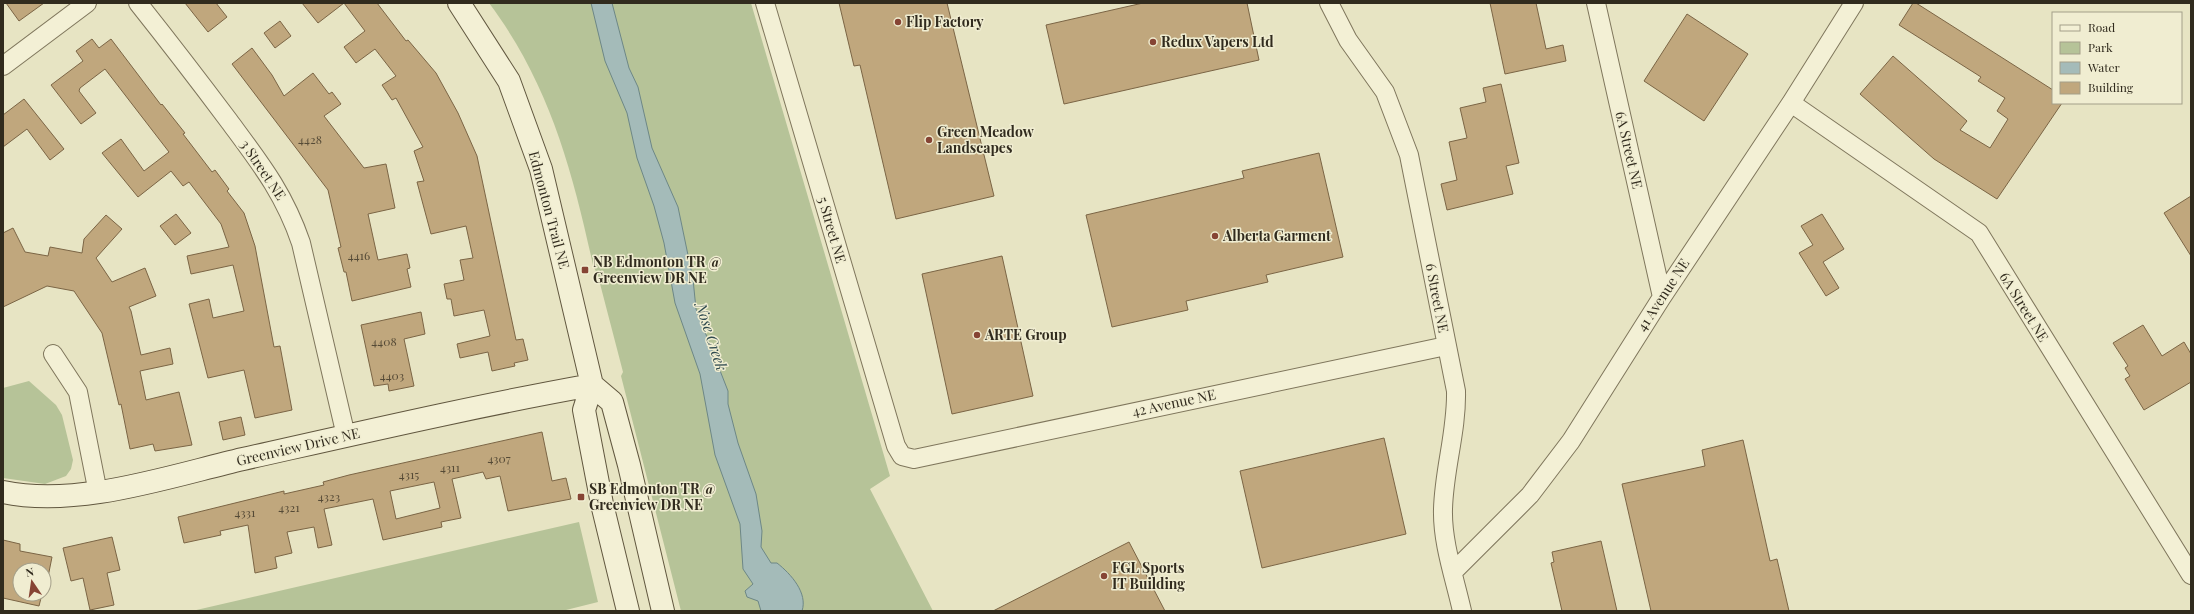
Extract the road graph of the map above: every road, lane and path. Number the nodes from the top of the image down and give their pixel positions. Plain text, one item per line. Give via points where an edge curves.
1 (87, 3) edge
2 (138, 3) edge
3 (460, 3) edge
4 (765, 3) edge
5 (1329, 3) edge
6 (1596, 3) edge
7 (1854, 3) edge
8 (3, 66) edge
9 (1791, 103) junction
10 (1662, 297) junction
11 (1446, 346) junction
12 (53, 354) dead end
13 (592, 384) junction
14 (346, 436) junction
15 (902, 456) joint
16 (3, 492) edge
17 (98, 492) junction
18 (1453, 572) junction
19 (2191, 575) edge
20 (628, 611) edge
21 (663, 611) edge
22 (1462, 611) edge

1 - 8 street
2 - 14 street, 3 Street NE via 274,183 292,217 301,244
3 - 13 main road, Edmonton Trail NE via 509,81 541,169
4 - 15 street, 5 Street NE via 894,439
5 - 11 street, 6 Street NE via 1348,40 1385,92 1409,154
6 - 10 street, 6A Street NE
7 - 9 street, 41 Avenue NE
9 - 10 street, 41 Avenue NE
9 - 19 street, 6A Street NE via 1979,233
10 - 18 street, 41 Avenue NE via 1566,447 1515,512
11 - 15 street, 42 Avenue NE via 914,458
11 - 18 street, 6 Street NE via 1456,397 1456,415 1443,510
12 - 17 street via 78,392
13 - 14 main road, Greenview Drive NE
13 - 20 main road via 584,410 602,504
13 - 21 main road via 612,402
14 - 17 main road, Greenview Drive NE
16 - 17 main road, Greenview Drive NE via 52,497
18 - 22 street, 6 Street NE

